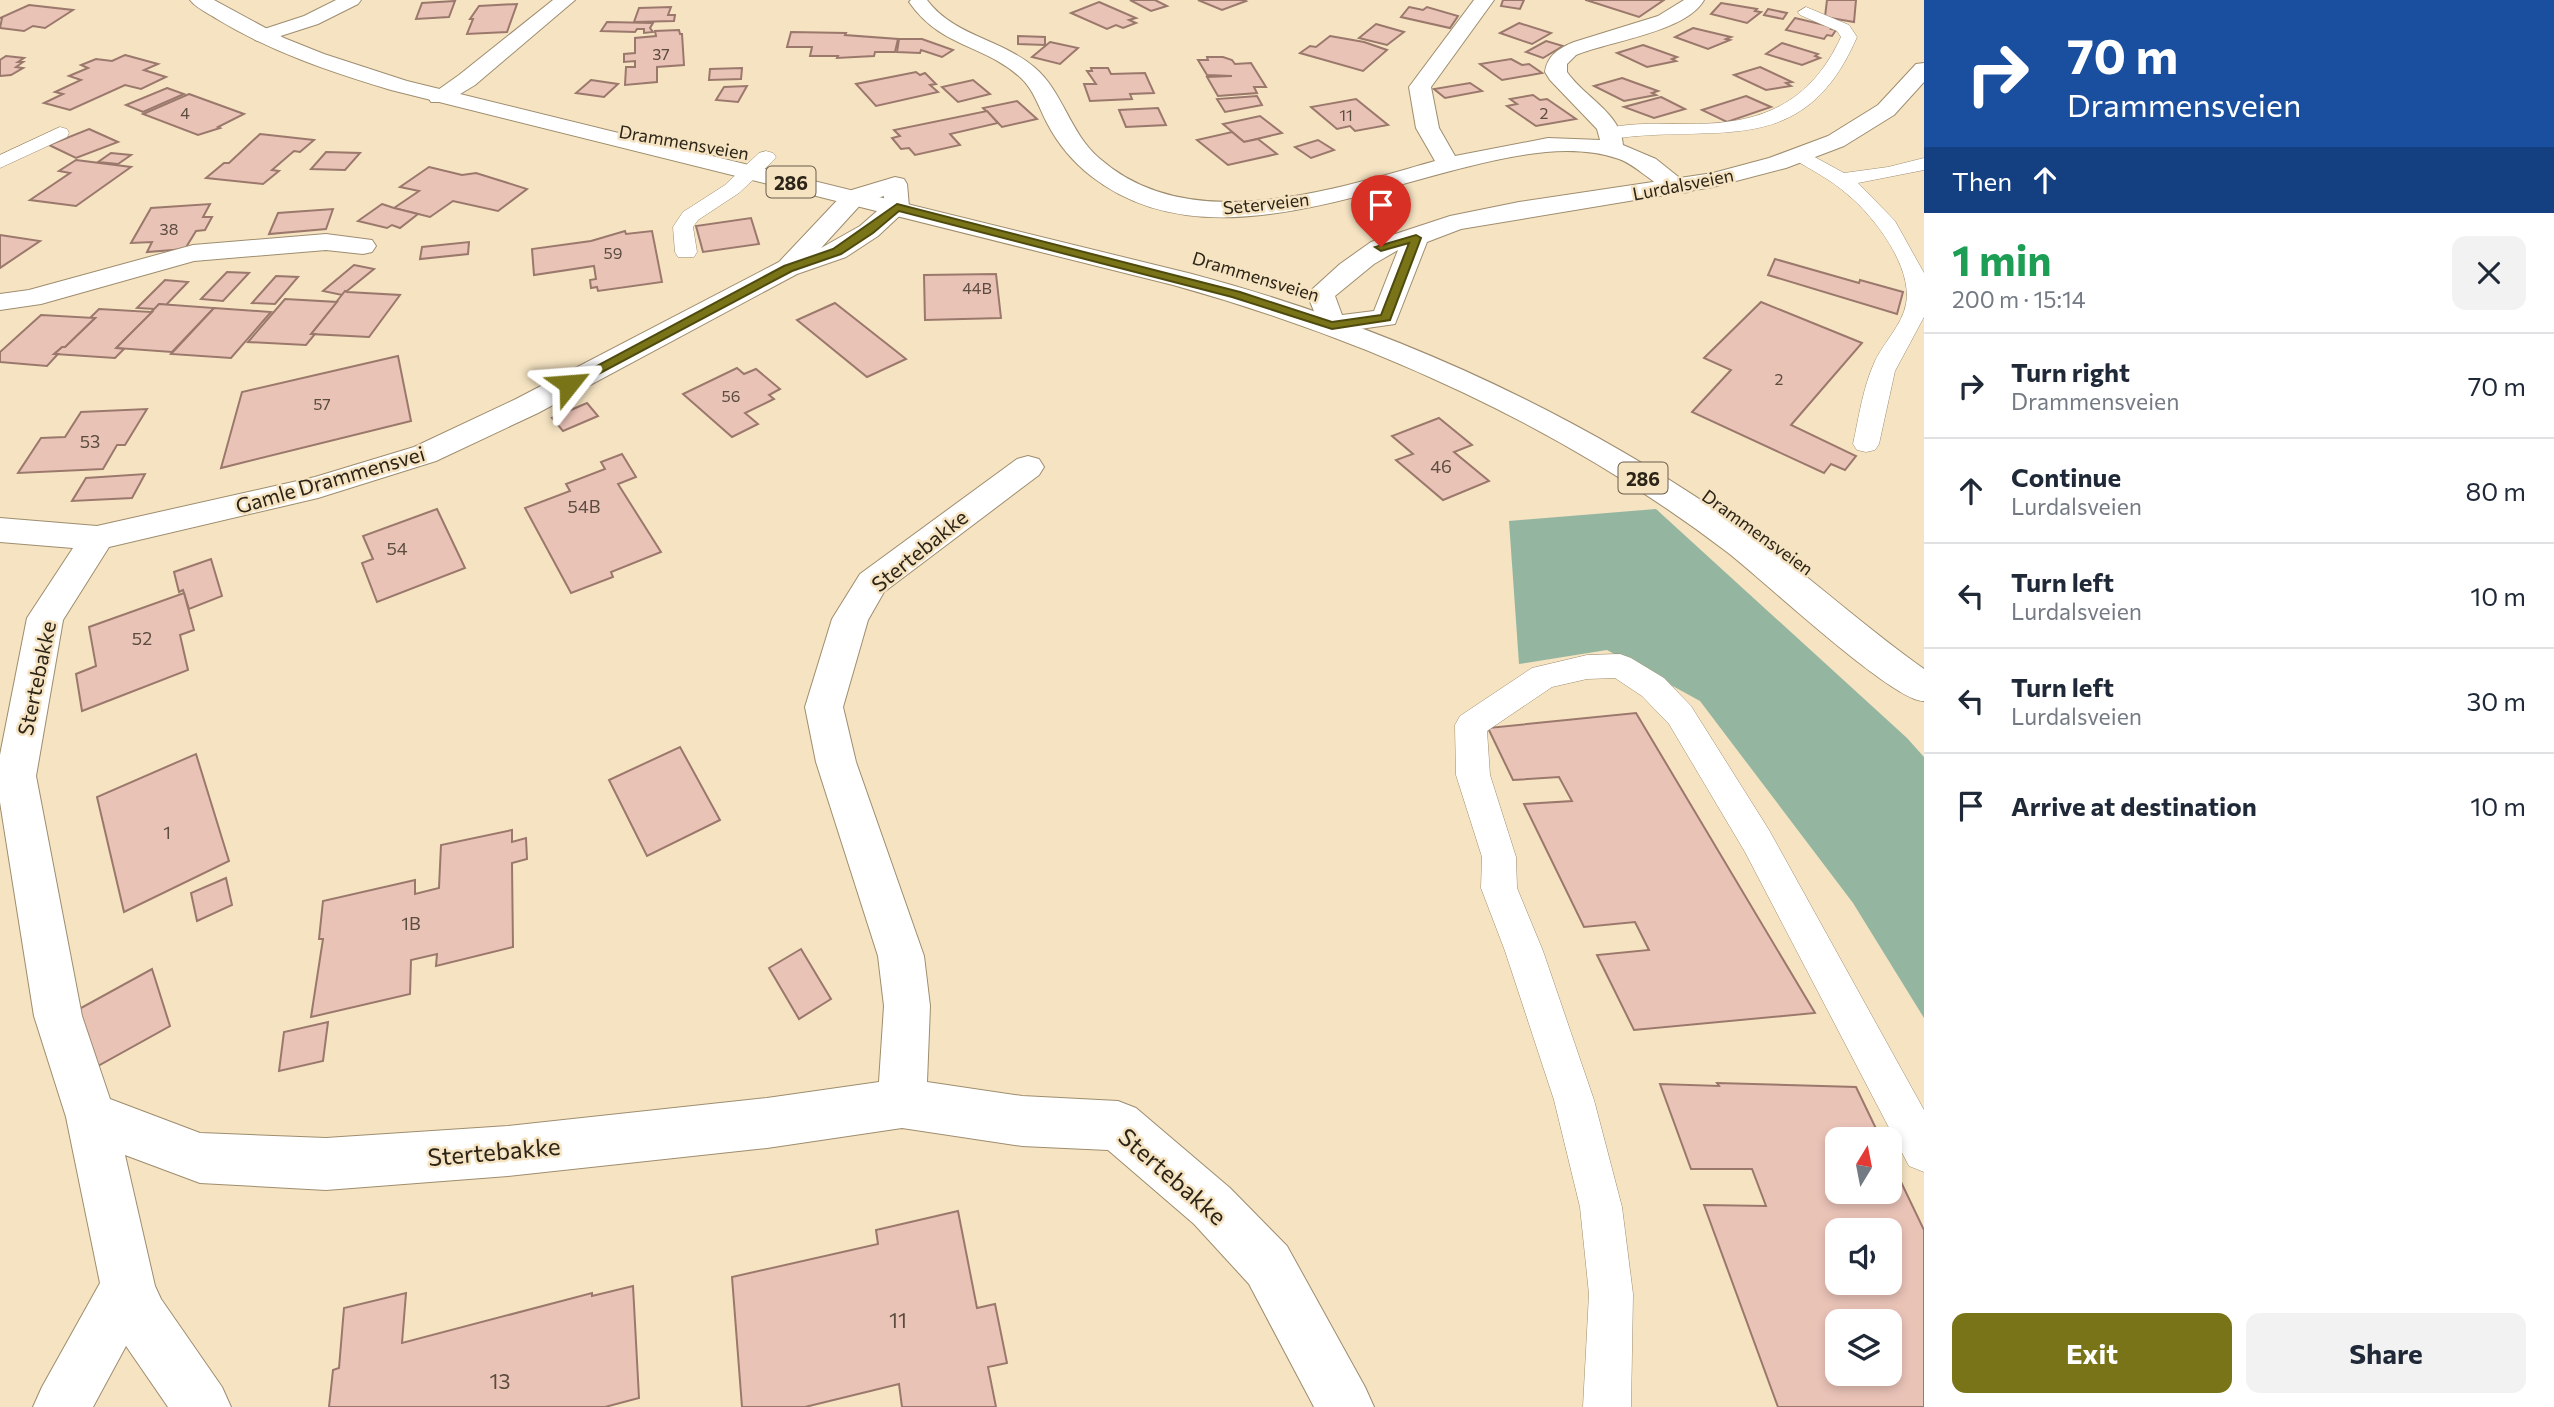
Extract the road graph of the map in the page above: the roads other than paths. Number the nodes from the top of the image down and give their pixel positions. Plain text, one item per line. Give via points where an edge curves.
1 (200, 0) edge
2 (351, 0) edge
3 (565, 0) edge
4 (1484, 0) edge
5 (1694, 0) edge
6 (919, 2) dead end
7 (1806, 12) dead end
8 (262, 36) junction
9 (1924, 69) edge
10 (439, 97) junction
11 (60, 133) dead end
12 (1612, 141) junction
13 (1800, 155) junction
14 (0, 162) edge
15 (1450, 164) junction
16 (1924, 164) edge
17 (758, 165) junction
18 (1841, 179) junction
19 (1679, 187) junction
20 (896, 196) junction
21 (854, 197) junction
22 (960, 199) dead end
23 (1416, 238) junction
24 (1133, 241) dead end
25 (363, 246) dead end
26 (686, 252) dead end
27 (1216, 262) dead end
28 (788, 268) junction
29 (1310, 291) junction
30 (0, 302) edge
31 (1385, 318) junction
32 (1332, 325) junction
33 (1866, 444) dead end
34 (1028, 467) dead end
35 (0, 530) edge
36 (97, 538) junction
37 (1923, 688) edge
38 (902, 1103) junction
39 (90, 1117) junction
40 (1924, 1151) edge
41 (128, 1287) junction
42 (62, 1407) edge
43 (202, 1407) edge
44 (1345, 1407) edge
45 (1607, 1407) edge

1 - 8 street, Drammensveien / 286
2 - 8 street via 311,20
3 - 10 street via 467,80
4 - 15 street via 1420,88 1434,145
5 - 12 street via 1678,15 1560,57 1556,72 1601,119
6 - 15 street, Seterveien via 940,26 1027,71 1080,154 1116,183 1154,200 1206,208 1267,205 1352,190
7 - 12 lane via 1843,27 1849,37 1830,73 1798,107 1768,120 1721,129 1654,127
8 - 10 street, Drammensveien / 286 via 342,68
9 - 13 street, Lurdalsveien via 1885,111
10 - 17 street, Drammensveien / 286 via 606,140
11 - 14 lane
12 - 15 street, Seterveien via 1502,152
12 - 19 street, Seterveien
13 - 18 lane
13 - 19 street, Lurdalsveien
16 - 18 lane
17 - 20 street, Drammensveien / 286
17 - 21 street, Drammensveien / 286
17 - 26 lane via 685,223
18 - 33 lane via 1881,216 1906,256 1919,289 1905,334 1884,368
19 - 23 street, Lurdalsveien via 1464,220
20 - 21 street, Gamle Drammensvei
20 - 22 street, Drammensveien / 286
20 - 28 street, Gamle Drammensvei via 869,231 837,251
20 - 32 street, Drammensveien / 286
21 - 28 street, Gamle Drammensvei
23 - 29 street, Lurdalsveien via 1381,247
23 - 31 street
24 - 27 street, Drammensveien
25 - 30 street via 326,242 193,253 31,298
28 - 36 street, Gamle Drammensvei via 527,406 425,454 318,487
29 - 31 street, Drammensveien / 286
29 - 32 street
31 - 32 street
31 - 37 street, Drammensveien / 286 via 1556,401 1736,514 1819,576 1874,625
32 - 37 street, Drammensveien / 286 via 1481,386 1573,434 1731,537
34 - 38 street, Stertebakke via 872,583 850,619 824,707 836,762 901,956 908,1006
35 - 36 street, Gamle Drammensvei
36 - 39 street, Stertebakke via 45,618 16,776 58,1016
38 - 39 street, Stertebakke via 508,1152 326,1164 200,1158
38 - 44 street, Stertebakke via 1023,1121 1118,1126 1212,1206 1268,1265
39 - 41 street, Stertebakke
40 - 45 lane via 1758,841 1680,715 1653,687 1620,666 1587,667 1543,677 1471,725 1473,775 1499,857 1499,888 1574,1100 1601,1207 1611,1294
41 - 42 street
41 - 43 street, Stertebakke via 141,1319

